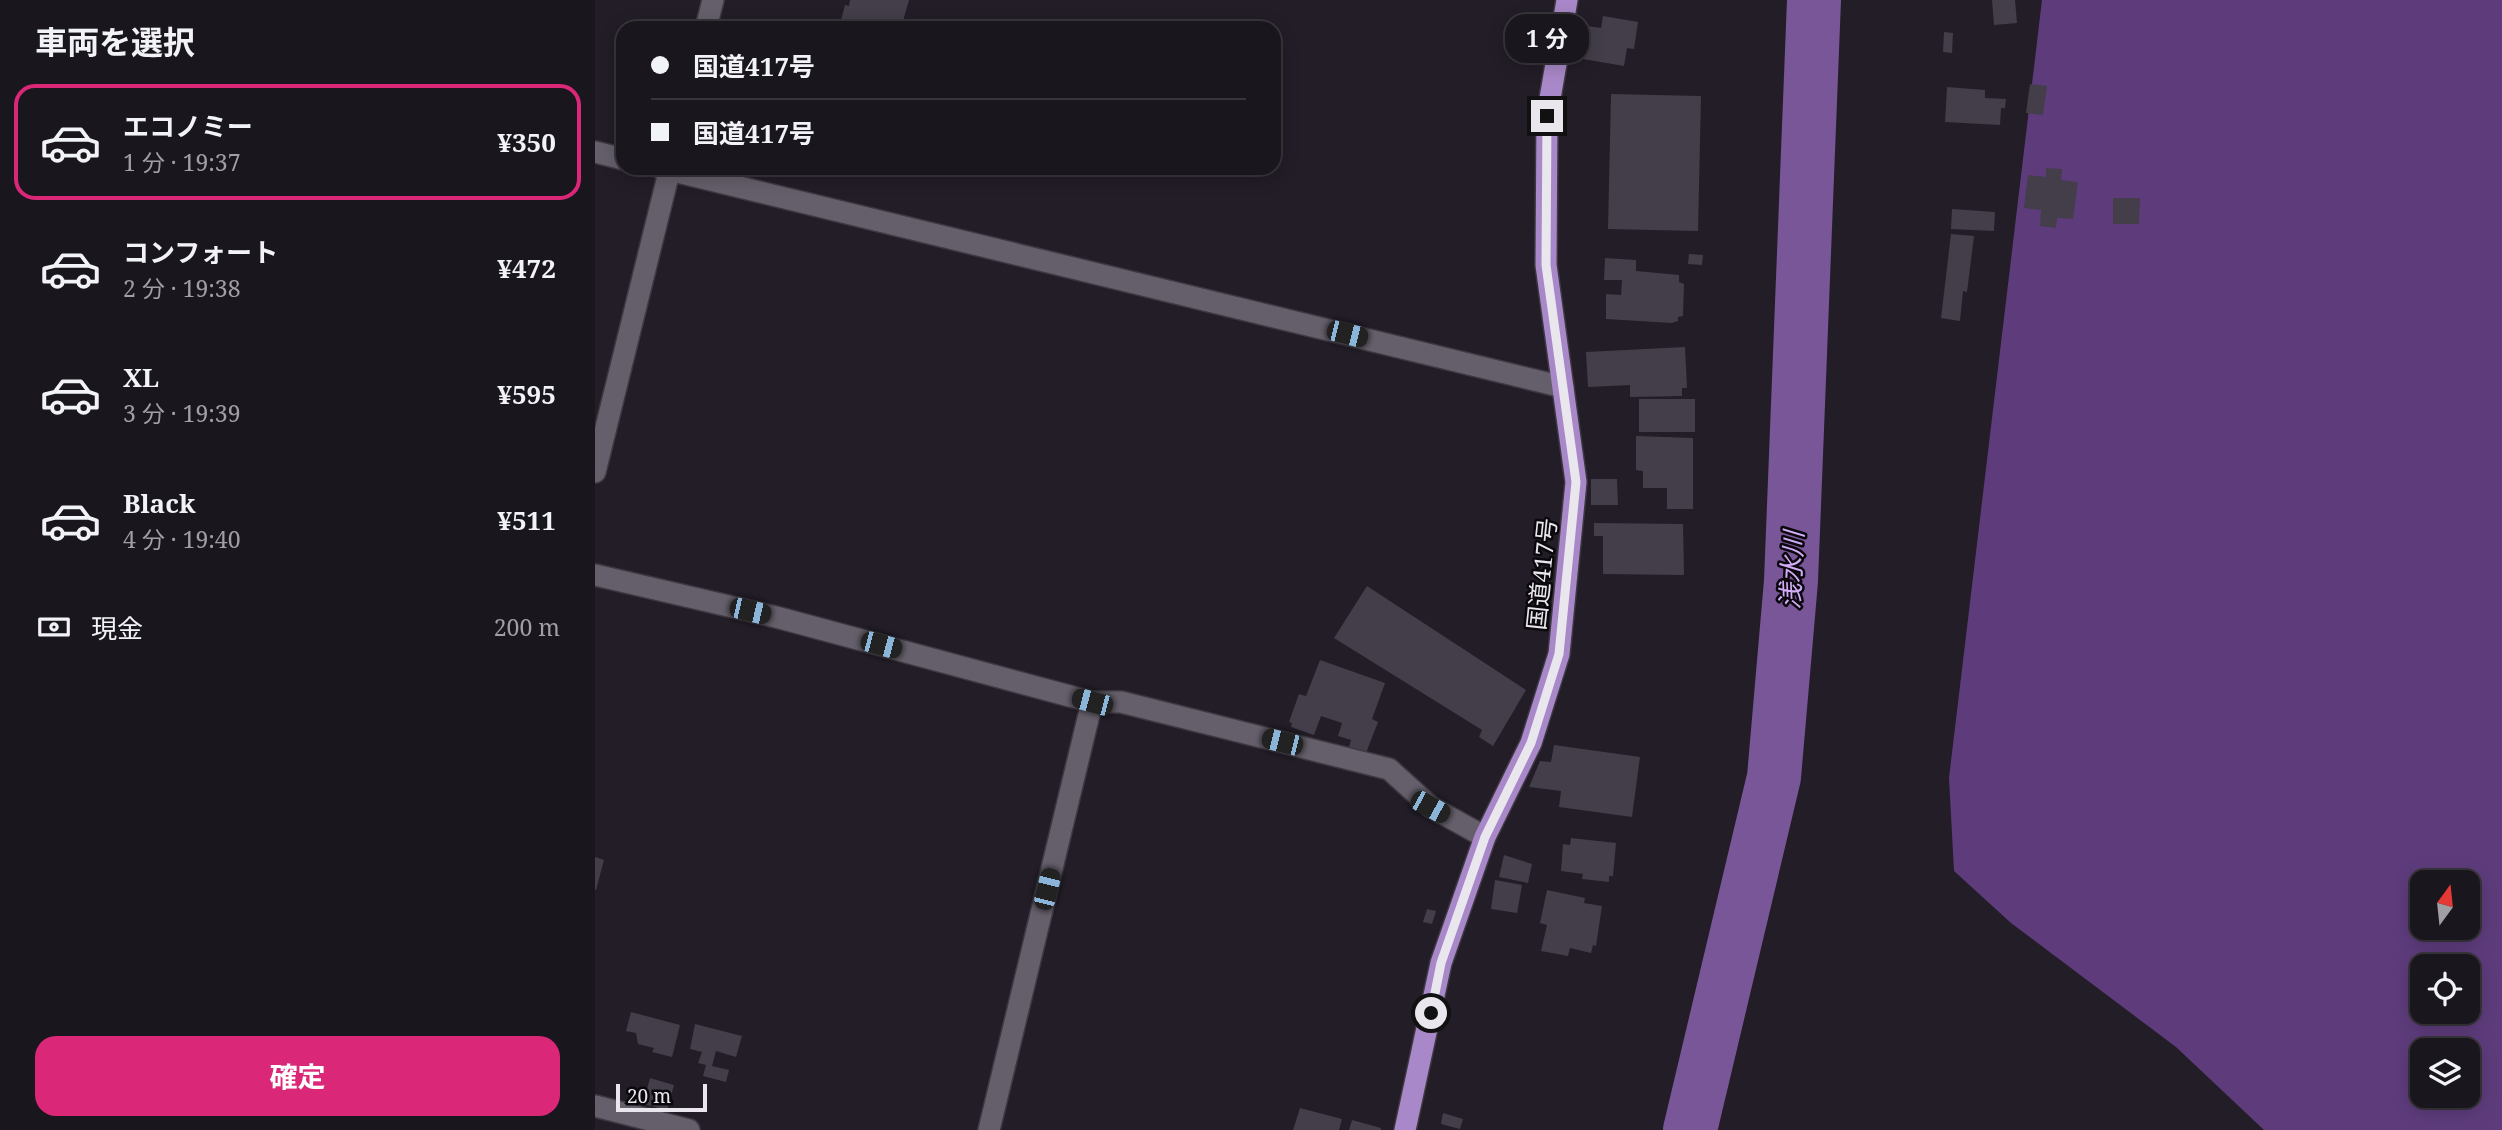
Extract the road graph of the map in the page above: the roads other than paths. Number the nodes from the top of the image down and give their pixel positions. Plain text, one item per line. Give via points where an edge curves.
1 (713, 0) edge
2 (1567, 0) edge
3 (708, 21) edge
4 (595, 152) edge
5 (616, 157) edge
6 (666, 175) edge
7 (692, 175) edge
8 (1563, 387) junction
9 (595, 472) edge
10 (595, 575) edge
11 (1092, 702) junction
12 (1485, 837) junction
13 (595, 1106) edge
14 (689, 1130) edge
15 (989, 1130) edge
16 (1405, 1130) edge

1 - 3 street
2 - 8 highway, 国道417号 via 1547,116 1546,265
4 - 5 street
6 - 9 street
7 - 8 street
8 - 12 highway, 国道417号 via 1576,482 1559,654 1531,743
10 - 11 street via 776,617
11 - 12 street via 1121,702 1389,769 1430,807
11 - 15 street
12 - 16 highway, 国道417号 via 1441,963
13 - 14 street

